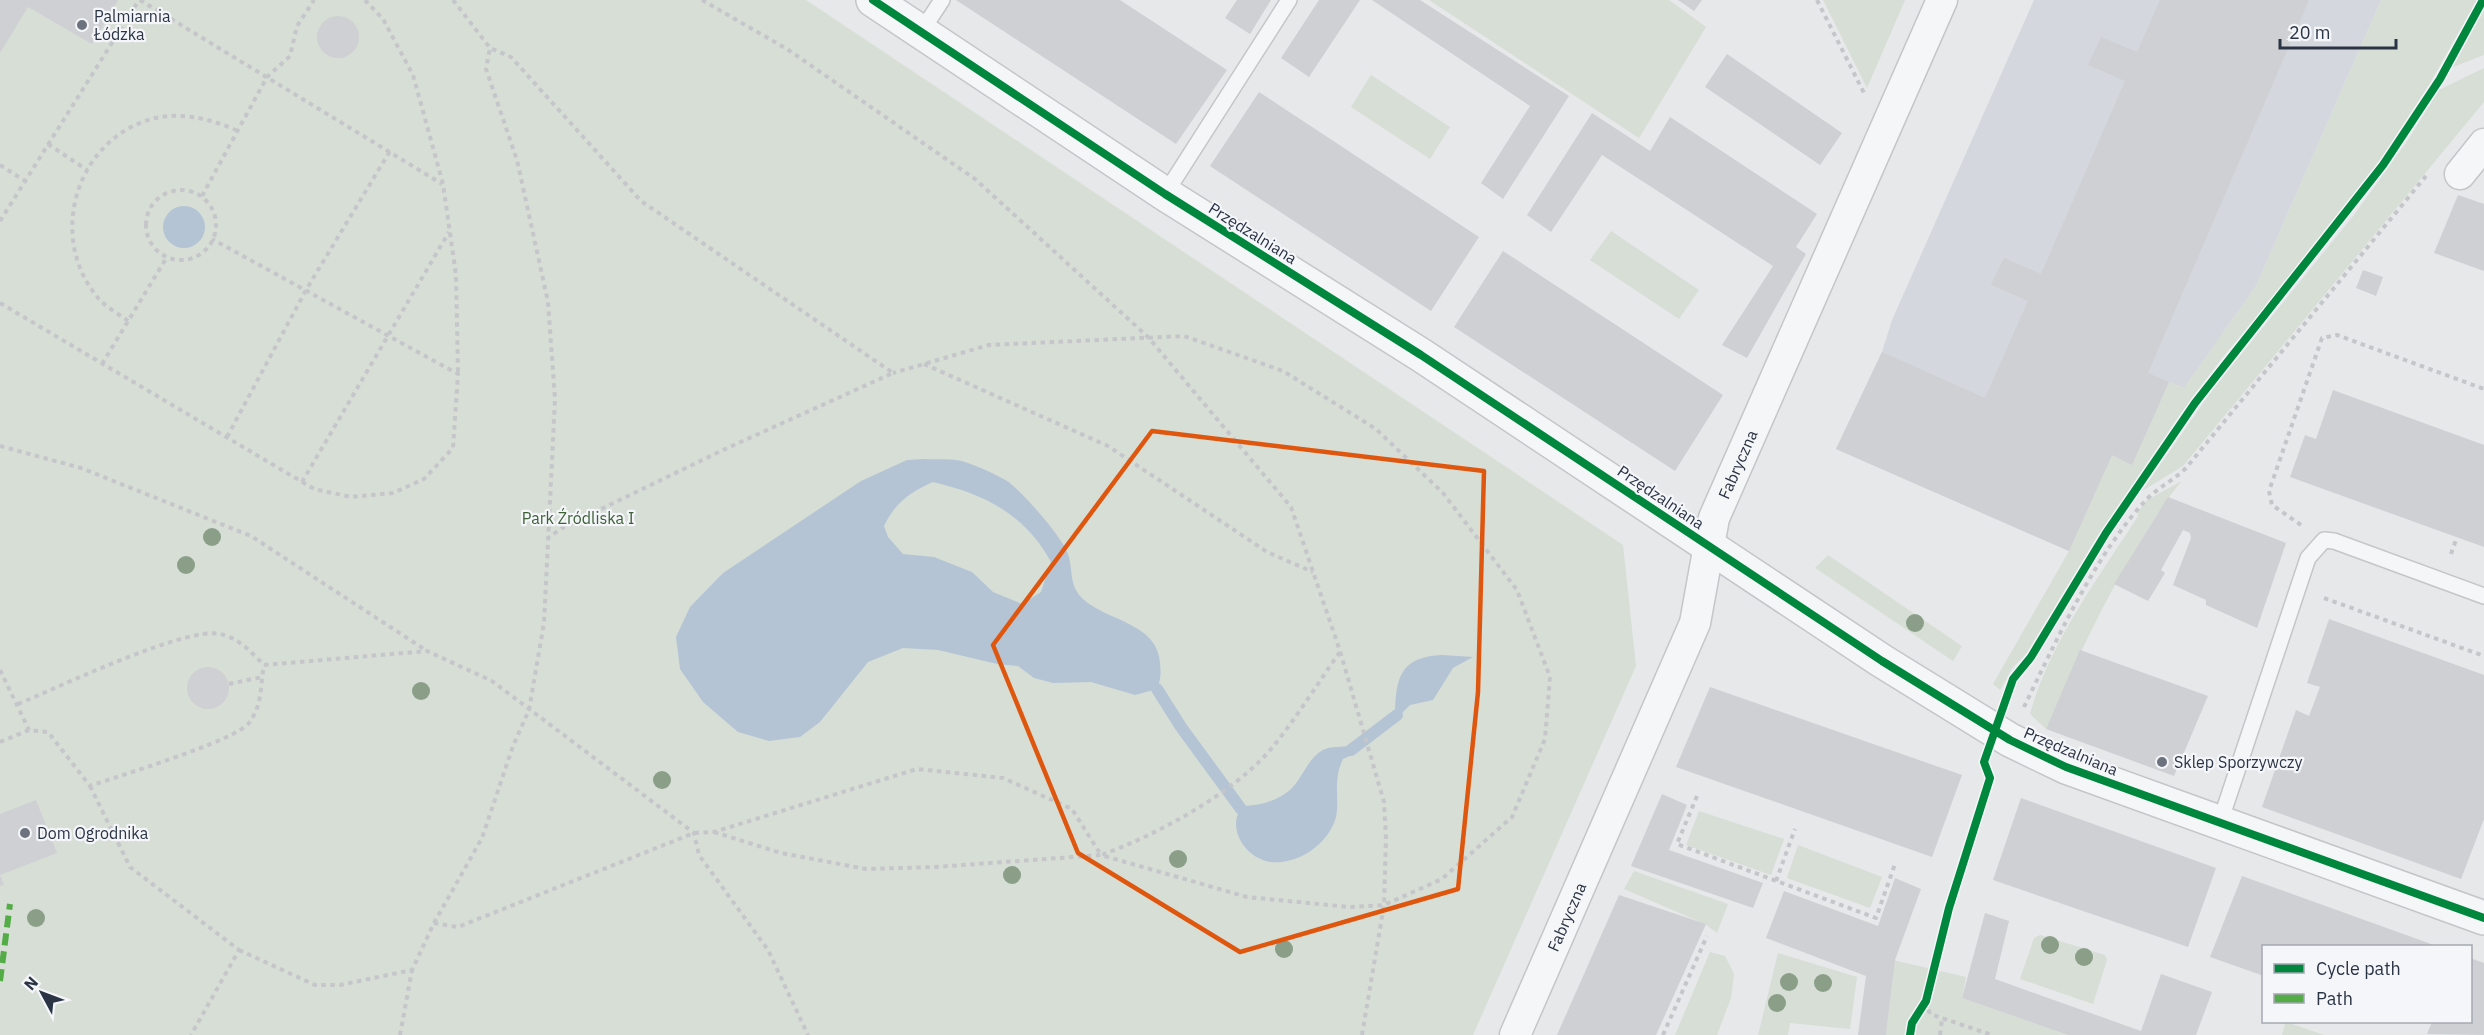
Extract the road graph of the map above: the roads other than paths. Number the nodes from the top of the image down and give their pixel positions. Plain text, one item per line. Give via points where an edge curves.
1 (873, 0) edge
2 (942, 0) edge
3 (1289, 0) edge
4 (1942, 0) edge
5 (921, 32) junction
6 (2484, 144) edge
7 (2460, 174) dead end
8 (1165, 194) junction
9 (1709, 545) junction
10 (2484, 596) edge
11 (2220, 822) junction
12 (2484, 918) edge
13 (1515, 1035) edge

1 - 5 street, Przędzalniana
2 - 5 lane
3 - 8 lane
4 - 9 street, Fabryczna via 1714,518
5 - 8 street, Przędzalniana
6 - 7 street
8 - 9 street, Przędzalniana via 1421,355
9 - 11 street, Przędzalniana via 1882,661 2010,740 2066,767
9 - 13 street, Fabryczna via 1695,623
10 - 11 lane via 2324,540 2308,558
11 - 12 street, Przędzalniana

